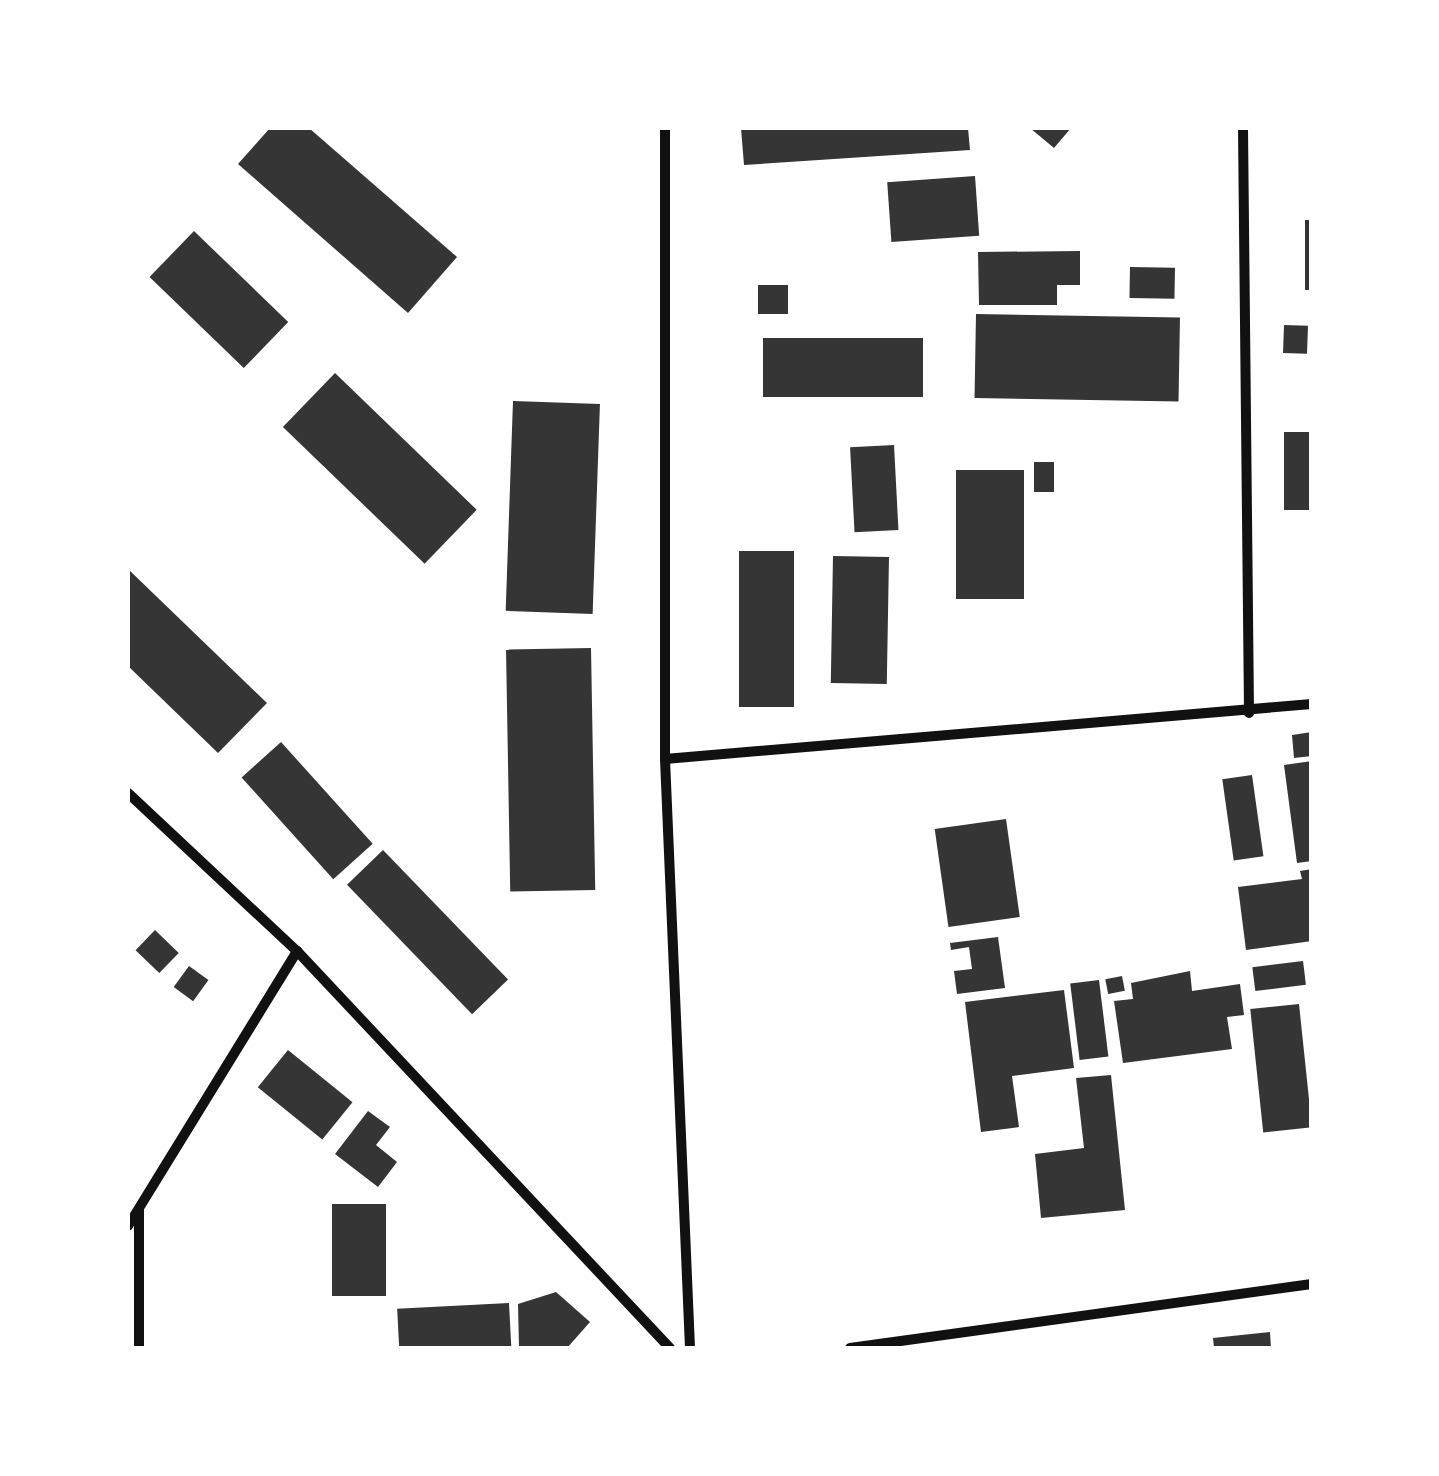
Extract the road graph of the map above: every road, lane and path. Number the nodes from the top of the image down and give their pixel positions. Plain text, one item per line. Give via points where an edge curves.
1 (664, 128) edge
2 (1243, 128) edge
3 (1312, 704) edge
4 (1249, 713) junction
5 (665, 759) junction
6 (128, 793) edge
7 (297, 951) junction
8 (139, 1207) junction
9 (128, 1226) edge
10 (1312, 1284) edge
11 (139, 1348) edge
12 (670, 1348) edge
13 (690, 1348) edge
14 (850, 1348) edge

1 - 5 street
2 - 4 street
3 - 4 street
4 - 5 street
5 - 13 street
6 - 7 street
7 - 8 street
7 - 12 street
8 - 9 street
8 - 11 street
10 - 14 street

